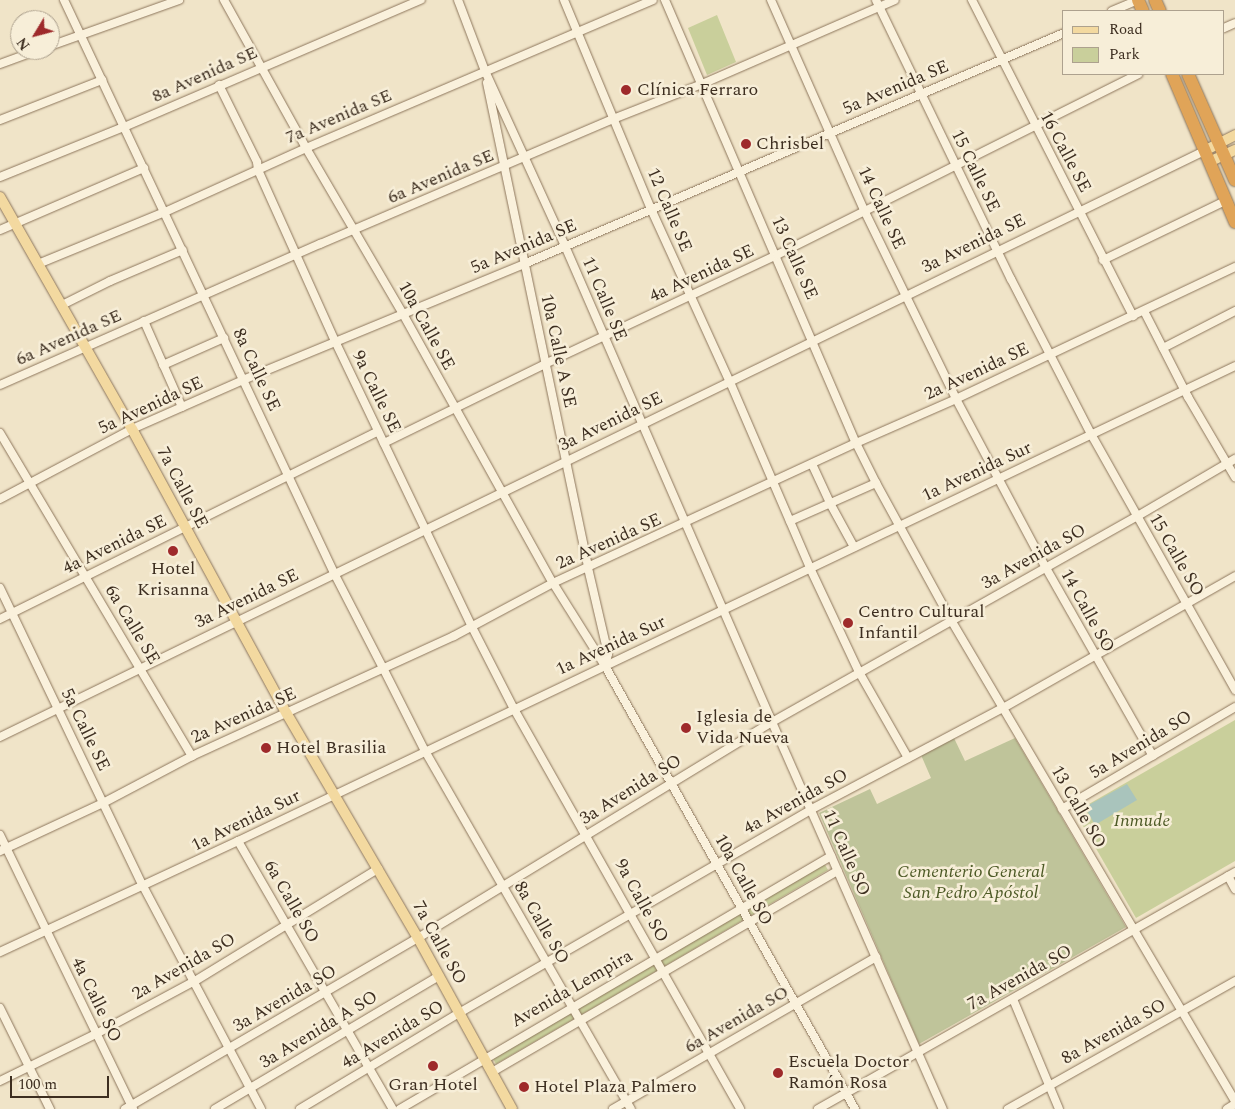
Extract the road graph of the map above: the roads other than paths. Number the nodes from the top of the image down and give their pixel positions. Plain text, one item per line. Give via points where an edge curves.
1 (64, 0) edge
2 (179, 0) edge
3 (224, 0) edge
4 (421, 0) edge
5 (458, 0) edge
6 (564, 0) edge
7 (653, 0) edge
8 (665, 0) edge
9 (771, 0) edge
10 (895, 0) edge
11 (972, 0) edge
12 (1138, 0) edge
13 (877, 4) edge
14 (1114, 10) edge
15 (578, 32) junction
16 (80, 34) junction
17 (1062, 34) edge
18 (60, 42) edge
19 (791, 44) junction
20 (1002, 61) junction
21 (261, 67) junction
22 (485, 71) junction
23 (1136, 75) edge
24 (1172, 75) edge
25 (1189, 75) edge
26 (102, 80) junction
27 (702, 84) junction
28 (219, 85) junction
29 (920, 93) junction
30 (613, 119) junction
31 (0, 120) edge
32 (1034, 126) junction
33 (124, 127) junction
34 (829, 133) junction
35 (1235, 135) edge
36 (306, 148) junction
37 (1226, 149) edge
38 (1206, 157) junction
39 (524, 158) junction
40 (955, 164) junction
41 (503, 167) junction
42 (144, 168) junction
43 (258, 170) junction
44 (739, 171) junction
45 (0, 177) edge
46 (1235, 180) edge
47 (0, 197) edge
48 (1225, 201) junction
49 (651, 209) junction
50 (864, 210) junction
51 (1079, 210) junction
52 (165, 212) junction
53 (1235, 222) edge
54 (15, 223) junction
55 (0, 230) edge
56 (354, 231) junction
57 (565, 246) junction
58 (183, 250) junction
59 (998, 251) junction
60 (296, 255) junction
61 (777, 255) junction
62 (1103, 260) junction
63 (38, 264) junction
64 (524, 264) junction
65 (1235, 267) edge
66 (204, 296) junction
67 (905, 296) junction
68 (690, 297) junction
69 (62, 305) junction
70 (1144, 311) junction
71 (1235, 311) edge
72 (403, 314) junction
73 (1133, 316) junction
74 (144, 321) junction
75 (604, 336) junction
76 (224, 338) junction
77 (335, 341) junction
78 (814, 341) junction
79 (85, 346) junction
80 (1163, 348) junction
81 (1050, 354) junction
82 (545, 364) junction
83 (163, 365) junction
84 (1235, 366) edge
85 (243, 380) junction
86 (730, 382) junction
87 (0, 385) edge
88 (1184, 390) junction
89 (956, 399) junction
90 (182, 407) junction
91 (454, 408) junction
92 (643, 425) junction
93 (132, 430) junction
94 (378, 432) junction
95 (0, 433) edge
96 (1091, 434) junction
97 (384, 443) junction
98 (856, 443) junction
99 (1235, 459) edge
100 (567, 462) junction
101 (812, 464) junction
102 (1227, 464) junction
103 (288, 475) junction
104 (1235, 477) edge
105 (998, 478) junction
106 (773, 482) junction
107 (876, 483) junction
108 (30, 484) junction
109 (502, 493) junction
110 (0, 499) edge
111 (831, 505) junction
112 (1136, 517) junction
113 (790, 522) junction
114 (686, 524) junction
115 (900, 525) junction
116 (184, 527) junction
117 (426, 530) junction
118 (854, 547) junction
119 (588, 568) junction
120 (810, 568) junction
121 (1046, 568) junction
122 (335, 575) junction
123 (85, 576) junction
124 (1235, 576) edge
125 (553, 584) junction
126 (0, 588) edge
127 (1187, 604) junction
128 (724, 609) junction
129 (12, 613) junction
130 (0, 619) edge
131 (951, 620) junction
132 (237, 622) junction
133 (472, 627) junction
134 (1095, 656) junction
135 (605, 666) junction
136 (383, 668) junction
137 (140, 669) junction
138 (860, 672) junction
139 (1235, 690) edge
140 (1235, 707) edge
141 (58, 708) junction
142 (1003, 708) junction
143 (514, 709) junction
144 (287, 714) junction
145 (772, 722) junction
146 (0, 737) edge
147 (426, 751) junction
148 (192, 756) junction
149 (1153, 756) junction
150 (908, 758) junction
151 (671, 783) junction
152 (334, 795) junction
153 (103, 803) junction
154 (1062, 809) junction
155 (810, 810) junction
156 (0, 835) edge
157 (586, 836) junction
158 (238, 841) junction
159 (3, 850) edge
160 (831, 856) junction
161 (716, 864) junction
162 (378, 869) junction
163 (838, 871) junction
164 (1231, 874) edge
165 (143, 886) junction
166 (503, 886) junction
167 (1235, 889) edge
168 (741, 908) junction
169 (630, 914) junction
170 (749, 923) junction
171 (287, 924) junction
172 (46, 931) junction
173 (1133, 931) junction
174 (418, 938) junction
175 (0, 952) edge
176 (876, 957) junction
177 (655, 958) junction
178 (547, 962) junction
179 (664, 973) junction
180 (439, 976) junction
181 (195, 981) junction
182 (1235, 981) edge
183 (326, 992) junction
184 (1013, 999) junction
185 (795, 1004) junction
186 (572, 1007) junction
187 (0, 1008) edge
188 (1182, 1011) junction
189 (459, 1013) junction
190 (580, 1021) junction
191 (348, 1030) junction
192 (96, 1034) junction
193 (230, 1048) junction
194 (919, 1052) junction
195 (709, 1053) junction
196 (484, 1058) junction
197 (28, 1066) junction
198 (369, 1067) junction
199 (492, 1072) junction
200 (0, 1081) edge
201 (1049, 1086) junction
202 (250, 1088) junction
203 (846, 1094) junction
204 (626, 1101) junction
205 (1235, 1103) edge
206 (130, 1108) edge
207 (50, 1109) edge
208 (215, 1109) edge
209 (261, 1109) edge
210 (300, 1109) edge
211 (393, 1109) edge
212 (400, 1109) edge
213 (512, 1109) edge
214 (613, 1109) edge
215 (631, 1109) edge
216 (740, 1109) edge
217 (818, 1109) edge
218 (855, 1109) edge
219 (943, 1109) edge
220 (1008, 1109) edge
221 (1059, 1109) edge
222 (1227, 1109) edge

1 - 16 street, 8a Calle SE
2 - 16 street
3 - 21 street, 10a Calle SE
4 - 21 street, 8a Avenida SE
5 - 22 street, 11 Calle SE
6 - 15 street, 12 Calle SE
7 - 15 street, 7a Avenida SE
8 - 27 street, 13 Calle SE
9 - 19 street, 14 Calle SE
10 - 13 street, 6a Avenida SE
11 - 20 street, 16 Calle SE
12 - 14 street
13 - 19 street, 6a Avenida SE
13 - 29 street, 15 Calle SE
15 - 22 street, 7a Avenida SE
15 - 30 street, 12 Calle SE
16 - 18 street
16 - 26 street, 8a Calle SE
17 - 20 street, 5a Avenida SE
19 - 27 street, 6a Avenida SE
19 - 34 street, 14 Calle SE
20 - 29 street, 5a Avenida SE
20 - 32 street, 16 Calle SE
21 - 28 street, 8a Avenida SE
21 - 36 street, 10a Calle SE
22 - 36 street, 7a Avenida SE
22 - 39 street, 11 Calle SE
22 - 41 street, 10a Calle A SE
23 - 32 street, 4a Avenida SE
24 - 38 highway
25 - 37 highway
26 - 31 street
26 - 33 street, 8a Calle SE
27 - 30 street, 6a Avenida SE
27 - 44 street, 13 Calle SE
28 - 33 street, 8a Avenida SE
28 - 43 street, 9a Calle SE
29 - 34 street, 5a Avenida SE
29 - 40 street, 15 Calle SE
30 - 39 street, 6a Avenida SE
30 - 49 street, 12 Calle SE
32 - 40 street, 4a Avenida SE
32 - 51 street, 16 Calle SE
33 - 42 street, 8a Calle SE
33 - 45 street, 8a Avenida SE
34 - 44 street, 5a Avenida SE
34 - 50 street, 14 Calle SE
35 - 37 main road, 3a Avenida SE
36 - 43 street, 7a Avenida SE
36 - 56 street, 10a Calle SE
37 - 38 main road, 3a Avenida SE
37 - 46 highway
38 - 48 highway
38 - 51 street, 3a Avenida SE
39 - 41 street, 6a Avenida SE
39 - 57 street, 11 Calle SE
40 - 50 street, 4a Avenida SE
40 - 59 street, 15 Calle SE
41 - 56 street, 6a Avenida SE
41 - 64 street, 10a Calle A SE
42 - 52 street, 8a Calle SE
42 - 54 street
43 - 52 street, 7a Avenida SE
43 - 60 street, 9a Calle SE
44 - 49 street, 5a Avenida SE
44 - 61 street, 13 Calle SE
47 - 54 main road, 7a Calle SE
48 - 53 highway
48 - 62 street
49 - 57 street, 5a Avenida SE
49 - 68 street, 12 Calle SE
50 - 61 street, 4a Avenida SE
50 - 67 street, 14 Calle SE
51 - 59 street, 3a Avenida SE
51 - 62 street, 16 Calle SE
52 - 58 street, 8a Calle SE
52 - 63 street, 7a Avenida SE
54 - 55 street
54 - 63 main road, 7a Calle SE
56 - 60 street, 6a Avenida SE
56 - 72 street, 10a Calle SE
57 - 64 street, 5a Avenida SE
57 - 75 street, 11 Calle SE
58 - 66 street, 8a Calle SE
58 - 69 street
59 - 67 street, 3a Avenida SE
59 - 81 street, 15 Calle SE
60 - 66 street, 6a Avenida SE
60 - 77 street, 9a Calle SE
61 - 68 street, 4a Avenida SE
61 - 78 street, 13 Calle SE
62 - 73 street, 16 Calle SE
63 - 69 main road, 7a Calle SE
64 - 72 street, 5a Avenida SE
64 - 82 street, 10a Calle A SE
65 - 70 street, 2a Avenida SE
66 - 74 street, 6a Avenida SE
66 - 76 street, 8a Calle SE
67 - 78 street, 3a Avenida SE
67 - 89 street, 14 Calle SE
68 - 75 street, 4a Avenida SE
68 - 86 street, 12 Calle SE
69 - 79 main road, 7a Calle SE
70 - 73 street, 2a Avenida SE
70 - 80 street
71 - 80 street
72 - 77 street, 5a Avenida SE
72 - 91 street, 10a Calle SE
73 - 81 street, 2a Avenida SE
74 - 79 street, 6a Avenida SE
74 - 83 street
75 - 82 street, 4a Avenida SE
75 - 92 street, 11 Calle SE
76 - 83 street
76 - 85 street, 8a Calle SE
77 - 85 street, 5a Avenida SE
77 - 94 street, 9a Calle SE
78 - 86 street, 3a Avenida SE
78 - 98 street, 13 Calle SE
79 - 87 street, 6a Avenida SE
79 - 93 main road, 7a Calle SE
80 - 88 street
81 - 89 street, 2a Avenida SE
81 - 96 street, 15 Calle SE
82 - 91 street, 4a Avenida SE
82 - 100 street, 10a Calle A SE
83 - 90 street
84 - 88 street, 1a Avenida Sur
85 - 90 street, 5a Avenida SE
85 - 103 street, 8a Calle SE
86 - 92 street, 3a Avenida SE
86 - 106 street, 12 Calle SE
88 - 96 street, 1a Avenida Sur
88 - 102 street
89 - 98 street, 2a Avenida SE
89 - 105 street, 14 Calle SE
90 - 93 street, 5a Avenida SE
91 - 97 street, 4a Avenida SE
91 - 109 street, 10a Calle SE
92 - 100 street, 3a Avenida SE
92 - 114 street, 11 Calle SE
93 - 108 street, 5a Avenida SE
93 - 116 main road, 7a Calle SE
94 - 97 street, 9a Calle SE
94 - 103 street, 4a Avenida SE
95 - 108 street, 6a Calle SE
96 - 105 street, 1a Avenida Sur
96 - 112 street, 15 Calle SO
97 - 117 street, 9a Calle SE
98 - 101 street, 2a Avenida SE
98 - 107 street, 13 Calle SE
99 - 102 street, 3a Avenida SO
100 - 109 street, 3a Avenida SE
100 - 119 street, 10a Calle A SE
101 - 106 street, 2a Avenida SE
101 - 111 street
102 - 104 street
102 - 112 street, 3a Avenida SO
103 - 116 street, 4a Avenida SE
103 - 122 street, 8a Calle SE
105 - 115 street, 1a Avenida Sur
105 - 121 street, 14 Calle SO
106 - 113 street, 12 Calle SE
106 - 114 street, 2a Avenida SE
107 - 111 street
107 - 115 street, 13 Calle SE
108 - 110 street, 5a Avenida SE
108 - 123 street, 6a Calle SE
109 - 117 street, 3a Avenida SE
109 - 125 street, 10a Calle SE
111 - 113 street
111 - 118 street
112 - 121 street, 3a Avenida SO
112 - 127 street, 15 Calle SO
113 - 120 street, 12 Calle SE
114 - 119 street, 2a Avenida SE
114 - 128 street, 11 Calle SE
115 - 118 street, 1a Avenida Sur
115 - 131 street, 13 Calle SO
116 - 123 street, 4a Avenida SE
116 - 132 main road, 7a Calle SE
117 - 122 street, 3a Avenida SE
117 - 133 street, 9a Calle SE
118 - 120 street, 1a Avenida Sur
119 - 125 street, 2a Avenida SE
119 - 135 street, 10a Calle A SE via 608,654
120 - 128 street, 1a Avenida Sur
120 - 138 street, 12 Calle SE
121 - 131 street, 3a Avenida SO
121 - 134 street, 14 Calle SO
122 - 132 street, 3a Avenida SE
122 - 136 street, 8a Calle SE
123 - 129 street, 4a Avenida SE
123 - 137 street, 6a Calle SE
124 - 127 street, 4a Avenida SO
125 - 133 street, 2a Avenida SE
125 - 135 street, 10a Calle SE
126 - 129 street, 5a Calle SE
127 - 134 street, 4a Avenida SO
127 - 139 street, 15 Calle SO
128 - 135 street, 1a Avenida Sur
128 - 145 street, 11 Calle SO
129 - 130 street, 4a Avenida SE
129 - 141 street, 5a Calle SE
131 - 138 street, 3a Avenida SO
131 - 142 street, 13 Calle SO
132 - 137 street, 3a Avenida SE
132 - 144 main road, 7a Calle SE
133 - 136 street, 2a Avenida SE
133 - 143 street, 9a Calle SE
134 - 142 street, 4a Avenida SO
134 - 149 street, 14 Calle SO
135 - 143 street, 1a Avenida Sur
135 - 151 street, 10a Calle SO
136 - 144 street, 2a Avenida SE
136 - 147 street, 8a Calle SE
137 - 141 street, 3a Avenida SE
137 - 148 street, 6a Calle SE
138 - 145 street, 3a Avenida SO
138 - 150 street, 12 Calle SE
140 - 149 street, 5a Avenida SO
141 - 146 street, 3a Avenida SE
141 - 153 street, 5a Calle SE
142 - 150 street, 4a Avenida SO
142 - 154 street, 13 Calle SO
143 - 147 street, 1a Avenida Sur
143 - 157 street, 9a Calle SO
144 - 148 street, 2a Avenida SE
144 - 152 main road, 7a Calle SE
145 - 151 street, 3a Avenida SO
145 - 155 street, 11 Calle SO
147 - 152 street, 1a Avenida Sur
147 - 166 street, 8a Calle SO
148 - 153 street, 2a Avenida SE
149 - 154 street, 5a Avenida SO
150 - 155 street, 4a Avenida SO
151 - 157 street, 3a Avenida SO
151 - 161 street, 10a Calle SO
152 - 158 street, 1a Avenida Sur
152 - 162 main road, 7a Calle SO
153 - 159 street, 2a Avenida SE
153 - 165 street, 5a Calle SE
154 - 173 street, 13 Calle SO
155 - 160 street, 11 Calle SO
155 - 161 street, 4a Avenida SO
156 - 159 street, 4a Calle SO
157 - 166 street, 3a Avenida SO
157 - 169 street, 9a Calle SO
158 - 165 street, 1a Avenida Sur
158 - 171 street, 6a Calle SO
159 - 172 street, 4a Calle SO
160 - 163 street, 11 Calle SO
160 - 168 street, Avenida Lempira
161 - 168 street, 10a Calle SO
161 - 169 street, 4a Avenida SO
162 - 171 street, 2a Avenida SO
162 - 174 main road, 7a Calle SO
163 - 170 street, Avenida Lempira
163 - 176 street, 11 Calle SO
164 - 167 street
164 - 173 street, 7a Avenida SO
165 - 172 street, 1a Avenida Sur
165 - 181 street, 5a Calle SE
166 - 174 street, 3a Avenida SO
166 - 178 street, 8a Calle SO
168 - 170 street, 10a Calle SO
168 - 177 street, Avenida Lempira
169 - 177 street, 9a Calle SO
169 - 178 street, 4a Avenida SO
170 - 179 street, Avenida Lempira
170 - 185 street, 10a Calle SO
171 - 181 street, 2a Avenida SO
171 - 183 street, 6a Calle SO
172 - 175 street, 1a Avenida Sur
172 - 192 street, 4a Calle SO
173 - 184 street, 7a Avenida SO
173 - 188 street, 13 Calle SO
174 - 180 main road, 7a Calle SO
174 - 183 street, 3a Avenida SO
176 - 185 street, 6a Avenida SO
176 - 194 street, 11 Calle SO
177 - 179 street, 9a Calle SO
177 - 186 street, Avenida Lempira
178 - 186 street, 8a Calle SO
178 - 189 street, 4a Avenida SO
179 - 190 street, Avenida Lempira
179 - 195 street, 9a Calle SO
180 - 189 main road, 7a Calle SO
180 - 191 street, 3a Avenida A SO
181 - 192 street, 2a Avenida SO
181 - 193 street, 5a Calle SE
182 - 188 street, 8a Avenida SO
183 - 191 street, 6a Calle SO
183 - 193 street, 3a Avenida SO
184 - 194 street, 7a Avenida SO
184 - 201 street
185 - 195 street, 6a Avenida SO
185 - 203 street, 10a Calle SO
186 - 190 street, 8a Calle SO
186 - 196 street, Avenida Lempira
187 - 197 street
188 - 201 street, 8a Avenida SO
188 - 205 street, 13 Calle SO
189 - 196 main road, 7a Calle SO
189 - 198 street, 4a Avenida SO
190 - 199 street, Avenida Lempira
190 - 204 street, 8a Calle SO
191 - 198 street, 6a Calle SO
191 - 202 street, 3a Avenida A SO
192 - 197 street, 2a Avenida SO
192 - 206 street, 4a Calle SO
193 - 202 street, 5a Calle SE
193 - 206 street, 3a Avenida SO
194 - 203 street, 7a Avenida SO
194 - 219 street, 11 Calle SO
195 - 204 street, 6a Avenida SO
195 - 216 street, 9a Calle SO
196 - 199 main road, 7a Calle SO
196 - 212 street
197 - 200 street, 2a Avenida SO
197 - 207 street
198 - 210 street, 4a Avenida SO
198 - 211 street, 6a Calle SO
199 - 213 main road, 7a Calle SO
201 - 220 street, 8a Avenida SO
201 - 221 street
202 - 208 street, 3a Avenida A SO
202 - 209 street, 5a Calle SE
203 - 217 street, 7a Avenida SO
203 - 218 street, 10a Calle SO
204 - 214 street, 6a Avenida SO
204 - 215 street, 8a Calle SO
205 - 222 street

